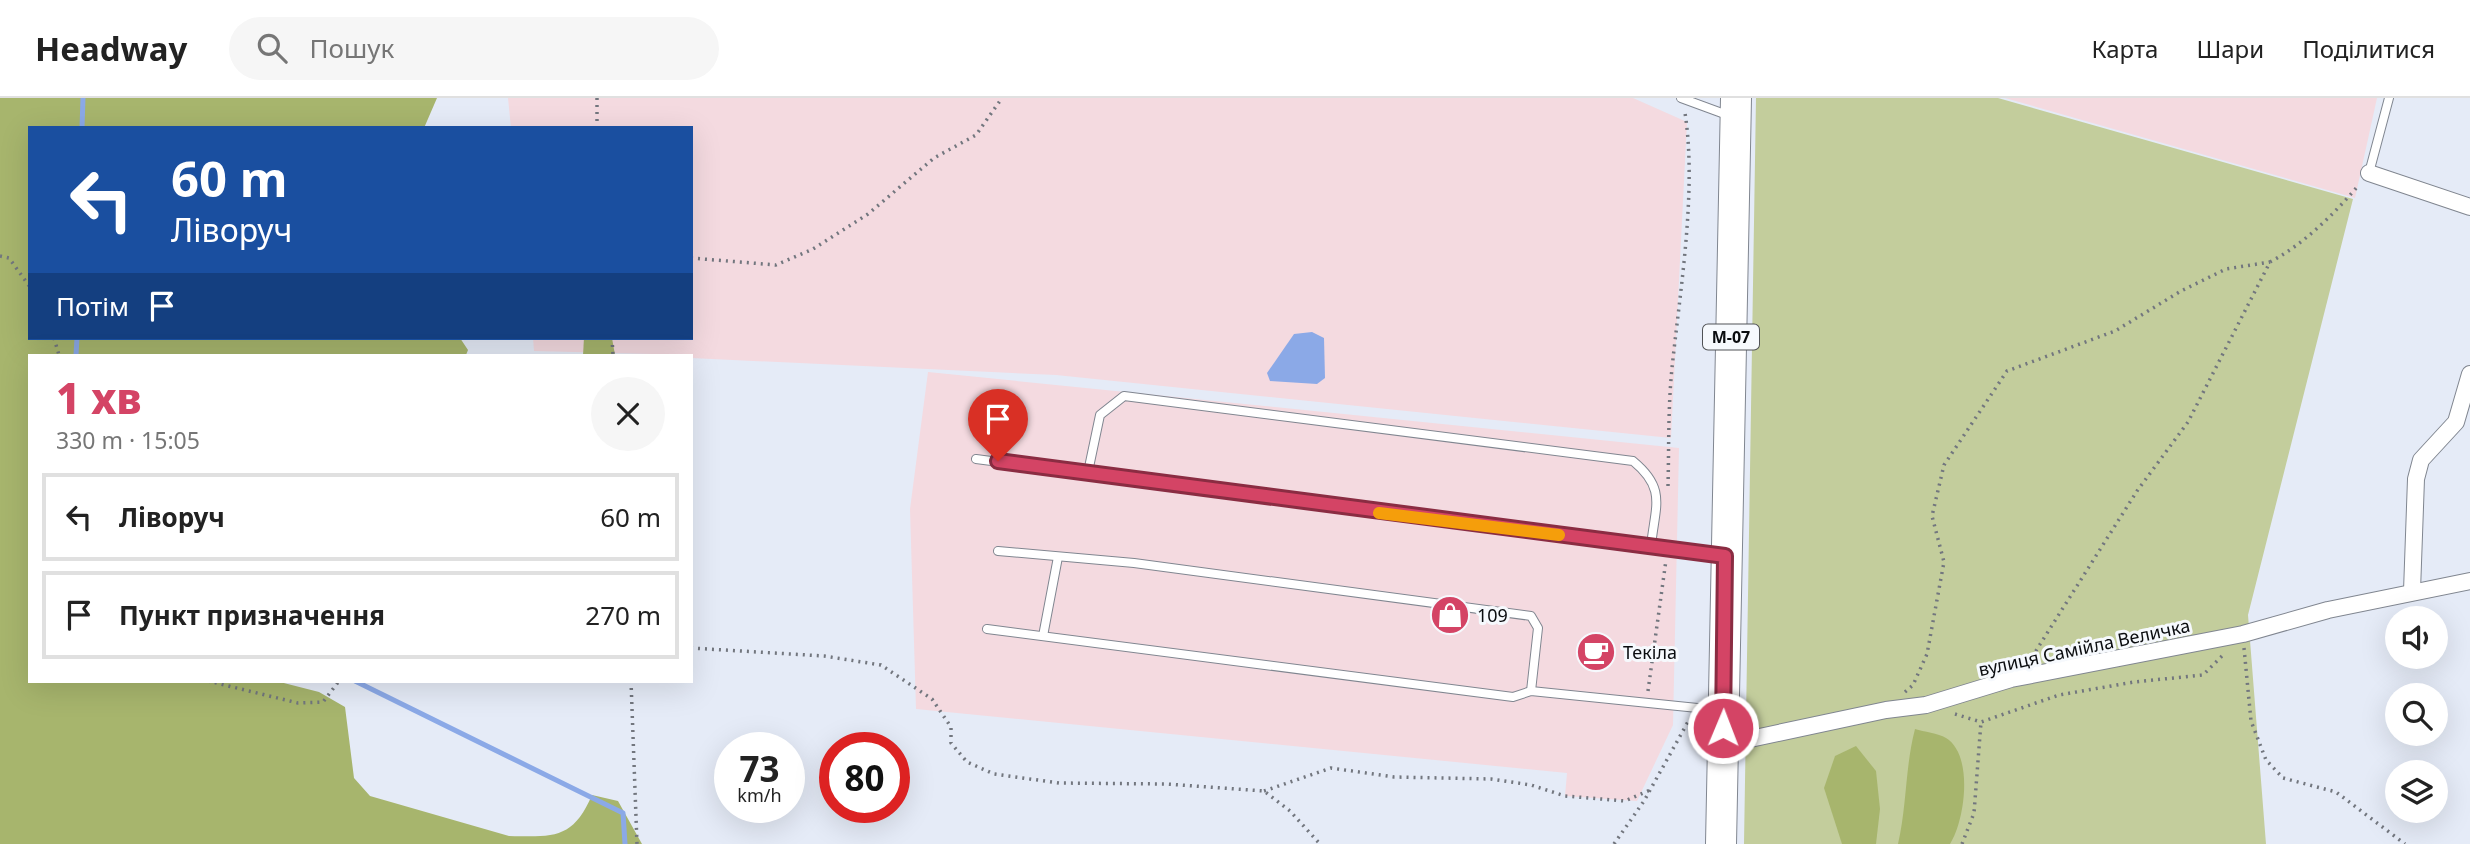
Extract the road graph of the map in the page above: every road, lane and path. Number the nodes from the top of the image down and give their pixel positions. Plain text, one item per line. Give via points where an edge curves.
1 (597, 98) edge
2 (1002, 98) edge
3 (2389, 98) edge
4 (1682, 99) edge
5 (1736, 108) edge
6 (597, 126) edge
7 (2369, 173) junction
8 (2470, 207) edge
9 (0, 256) edge
10 (693, 258) edge
11 (2270, 262) junction
12 (28, 284) edge
13 (2469, 379) edge
14 (976, 459) dead end
15 (1088, 472) junction
16 (1668, 497) dead end
17 (1651, 546) junction
18 (1667, 548) junction
19 (998, 551) dead end
20 (1725, 556) junction
21 (1058, 557) junction
22 (2470, 581) edge
23 (2412, 591) junction
24 (987, 629) dead end
25 (2243, 634) junction
26 (1043, 636) junction
27 (693, 648) edge
28 (2011, 679) junction
29 (216, 683) edge
30 (337, 683) edge
31 (631, 683) edge
32 (1531, 691) junction
33 (1646, 703) junction
34 (1926, 705) junction
35 (1710, 709) junction
36 (1886, 710) junction
37 (1981, 722) junction
38 (1723, 745) junction
39 (1650, 790) junction
40 (1264, 792) junction
41 (637, 844) edge
42 (1320, 844) edge
43 (1614, 844) edge
44 (1721, 844) edge
45 (1962, 844) edge
46 (2404, 844) edge

1 - 6 path
2 - 10 path via 976,135 934,158 868,214 813,249 776,265
3 - 7 lane
4 - 5 lane
4 - 16 path via 1689,136 1686,229 1672,371
5 - 20 highway, М-07
7 - 8 street
7 - 11 path via 2336,213
9 - 12 path via 9,258
11 - 28 path via 2188,422 2137,491 2040,649
11 - 36 path via 2226,269 2115,331 2007,371 1944,466 1932,516 1944,562 1927,654 1913,685
13 - 23 street via 2456,422 2421,460 2416,479
14 - 15 lane
15 - 17 lane
15 - 17 lane via 1100,415 1124,396 1633,461 1652,477 1656,494
17 - 18 lane
18 - 20 lane
18 - 33 path
19 - 21 lane
20 - 35 highway, М-07
21 - 26 lane
21 - 32 lane via 1531,616 1538,628
22 - 23 street, вулиця Самійла Величка
23 - 25 street, вулиця Самійла Величка
24 - 26 lane
25 - 28 street, вулиця Самійла Величка
25 - 37 path via 2203,675 2059,695
25 - 46 path via 2250,721 2266,760 2283,778 2336,792
26 - 32 lane via 1513,697
27 - 40 path via 824,656 881,665 932,699 951,727 951,743 967,762 994,774 1059,783 1167,784
28 - 34 street, вулиця Самійла Величка
29 - 30 path via 298,703 323,702
31 - 41 path
32 - 33 lane
33 - 35 lane
34 - 36 street, вулиця Самійла Величка
34 - 37 path
35 - 38 highway, М-07
35 - 39 path
36 - 38 street, вулиця Самійла Величка
37 - 45 path via 1974,813
38 - 44 highway, М-07
39 - 40 path via 1625,801 1565,796 1491,779 1394,777 1331,768
39 - 43 path
40 - 42 path via 1290,811

